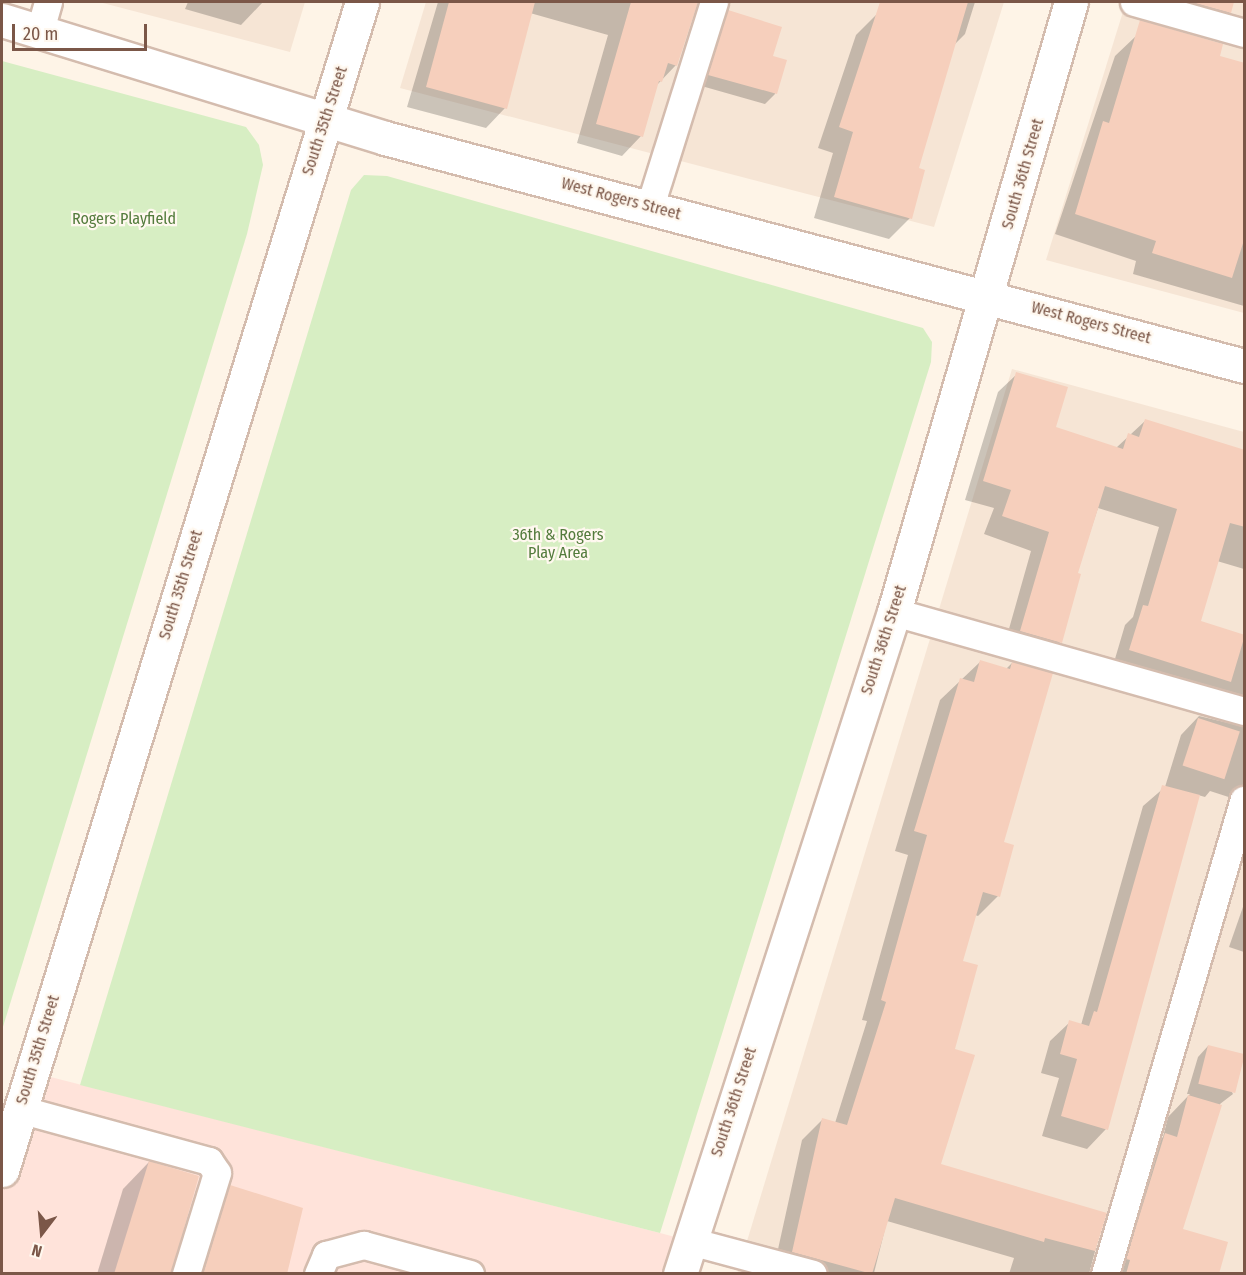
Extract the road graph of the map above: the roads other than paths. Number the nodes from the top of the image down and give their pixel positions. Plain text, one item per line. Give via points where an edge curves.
1 (362, 2) edge
2 (714, 2) edge
3 (1071, 2) edge
4 (1134, 2) edge
5 (44, 16) edge
6 (2, 20) edge
7 (1245, 33) edge
8 (326, 121) junction
9 (650, 206) junction
10 (989, 296) junction
11 (1245, 366) edge
12 (894, 612) junction
13 (1245, 711) edge
14 (1245, 800) edge
15 (20, 1109) junction
16 (2, 1170) edge
17 (690, 1241) junction
18 (186, 1274) edge
19 (318, 1274) edge
20 (470, 1274) edge
21 (680, 1274) edge
22 (813, 1274) edge
23 (1105, 1274) edge

1 - 8 street, South 35th Street
2 - 9 lane
3 - 10 street, South 36th Street
4 - 7 lane
5 - 6 street, West Rogers Street
5 - 8 street, West Rogers Street
8 - 9 street, West Rogers Street
8 - 15 street, South 35th Street
9 - 10 street, West Rogers Street
10 - 11 street, West Rogers Street
10 - 12 street, South 36th Street
12 - 13 lane
12 - 17 street, South 36th Street
14 - 23 lane
15 - 16 street, South 35th Street
15 - 18 lane via 208,1161 217,1173
17 - 21 street, South 36th Street
17 - 22 lane
19 - 20 lane via 326,1255 364,1245

